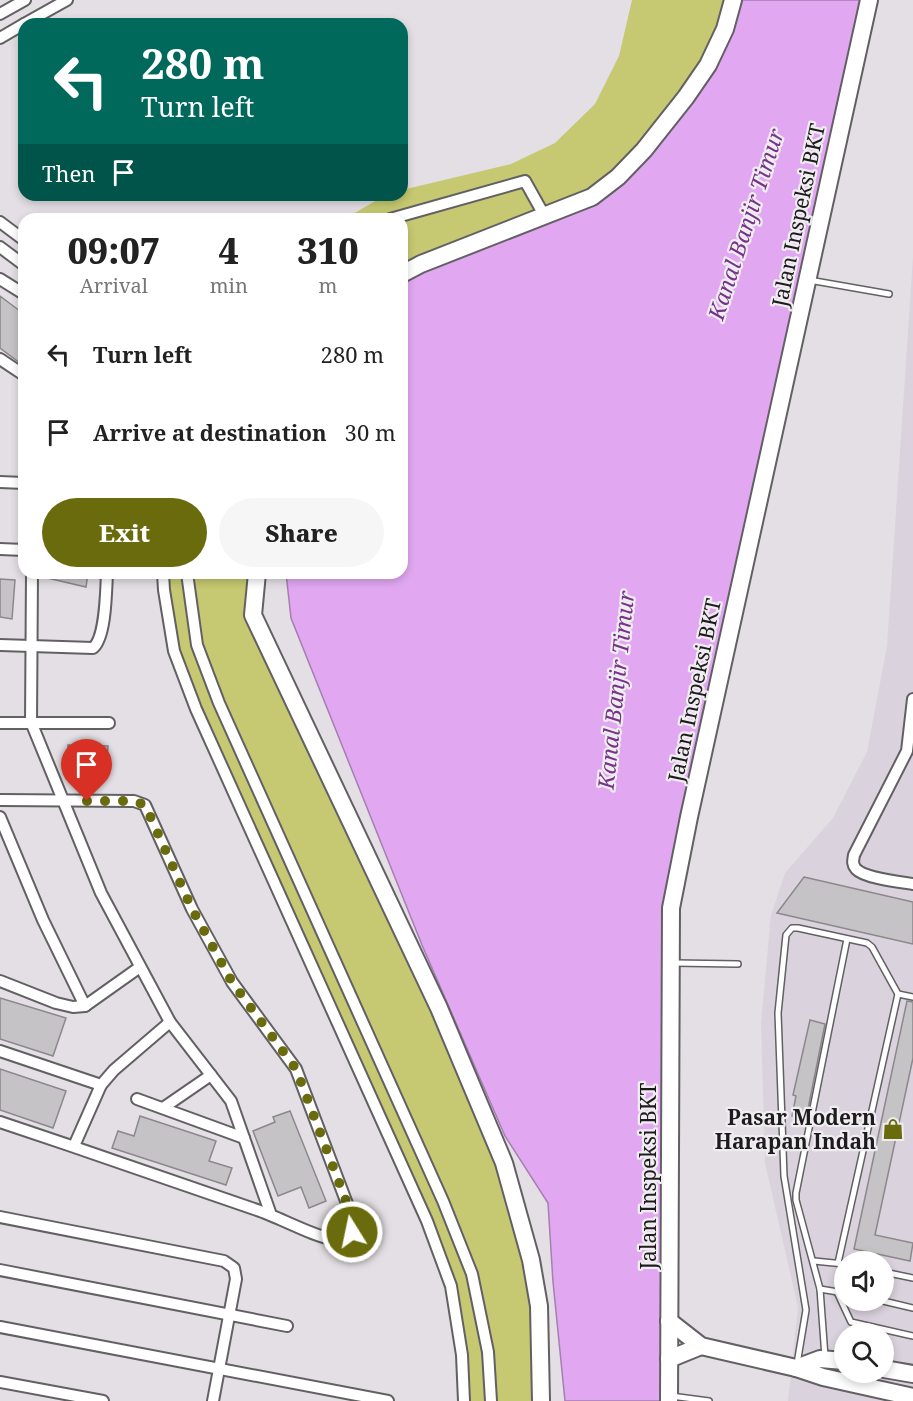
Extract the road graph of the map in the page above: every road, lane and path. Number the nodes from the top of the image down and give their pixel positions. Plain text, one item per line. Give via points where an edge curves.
1 (25, 0) edge
2 (67, 0) edge
3 (733, 0) edge
4 (869, 0) edge
5 (0, 14) edge
6 (35, 18) edge
7 (18, 28) edge
8 (0, 38) edge
9 (408, 214) edge
10 (544, 215) junction
11 (0, 222) edge
12 (18, 236) edge
13 (0, 247) edge
14 (18, 260) edge
15 (408, 272) edge
16 (0, 279) edge
17 (807, 280) junction
18 (18, 290) edge
19 (889, 294) dead end
20 (0, 359) edge
21 (18, 371) edge
22 (0, 482) edge
23 (18, 483) edge
24 (0, 549) edge
25 (18, 550) edge
26 (32, 579) edge
27 (106, 579) edge
28 (163, 579) edge
29 (188, 579) edge
30 (256, 579) edge
31 (0, 645) edge
32 (32, 645) junction
33 (913, 699) edge
34 (31, 722) junction
35 (0, 723) edge
36 (109, 723) dead end
37 (910, 752) edge
38 (0, 800) edge
39 (63, 800) junction
40 (0, 817) edge
41 (3, 834) edge
42 (913, 884) edge
43 (847, 939) junction
44 (672, 963) junction
45 (738, 964) dead end
46 (140, 966) junction
47 (0, 980) edge
48 (898, 994) junction
49 (913, 997) edge
50 (85, 1006) junction
51 (170, 1022) junction
52 (0, 1051) edge
53 (211, 1075) junction
54 (101, 1085) junction
55 (137, 1099) dead end
56 (163, 1108) junction
57 (0, 1122) edge
58 (244, 1138) junction
59 (74, 1146) junction
60 (271, 1215) junction
61 (0, 1217) edge
62 (844, 1251) edge
63 (814, 1261) junction
64 (834, 1262) edge
65 (0, 1270) edge
66 (894, 1274) edge
67 (913, 1278) edge
68 (820, 1289) junction
69 (834, 1291) edge
70 (894, 1304) edge
71 (913, 1308) edge
72 (846, 1311) edge
73 (230, 1315) junction
74 (669, 1321) junction
75 (287, 1326) dead end
76 (0, 1327) edge
77 (913, 1336) edge
78 (701, 1346) junction
79 (669, 1359) junction
80 (825, 1359) junction
81 (834, 1360) edge
82 (796, 1368) junction
83 (219, 1369) junction
84 (894, 1370) edge
85 (913, 1374) edge
86 (834, 1377) edge
87 (834, 1379) edge
88 (0, 1382) edge
89 (850, 1383) edge
90 (913, 1397) edge
91 (669, 1399) edge
92 (103, 1401) edge
93 (213, 1401) edge
94 (388, 1401) edge
95 (464, 1401) edge
96 (491, 1401) edge
97 (541, 1401) edge
98 (709, 1401) edge

1 - 5 street
2 - 6 street
3 - 10 street via 708,65 644,150 592,197
4 - 17 street, Jalan Inspeksi BKT
7 - 8 street
9 - 10 street via 525,181
10 - 15 street
11 - 12 street
13 - 14 street
16 - 18 street
17 - 19 lane
17 - 44 street, Jalan Inspeksi BKT via 675,886 671,908
20 - 21 street
22 - 23 street
24 - 25 street
26 - 32 street
27 - 32 street via 96,646 86,649
28 - 95 street via 174,651 196,709 427,1221 451,1286 462,1355
29 - 96 street via 197,645 219,703 443,1201 472,1274 488,1353
30 - 97 street via 253,615 439,1008 504,1162 531,1260 539,1306
31 - 32 street
32 - 34 street
33 - 37 street
34 - 35 street
34 - 36 street
34 - 39 street
37 - 42 street via 852,862 861,873
38 - 39 street
39 - 46 street via 101,893
39 - 60 street via 134,801 145,805 192,909 232,982 296,1069 354,1222 348,1237 329,1239
40 - 41 street
41 - 50 street
43 - 48 lane via 872,947
43 - 63 lane via 796,1193
43 - 82 lane via 798,928 792,928 786,935 778,1013 784,1176 806,1310
44 - 45 lane
44 - 74 street, Jalan Inspeksi BKT
46 - 50 street
46 - 51 street
47 - 50 street via 56,1003
48 - 49 lane
48 - 62 lane
51 - 53 street
51 - 54 street
52 - 54 street
53 - 56 street
53 - 58 street via 231,1101
54 - 59 street
55 - 56 street
56 - 58 street
57 - 59 street
58 - 60 street
59 - 60 street
61 - 73 street via 224,1261 234,1268 236,1279
63 - 64 lane
63 - 68 lane
65 - 73 street
66 - 67 lane
68 - 69 lane
68 - 80 lane
70 - 71 lane
72 - 77 lane via 851,1322
73 - 75 street
73 - 83 street
74 - 78 street
74 - 79 street, Jalan Inspeksi BKT
76 - 83 street
78 - 79 street
78 - 82 street
79 - 91 street, Jalan Inspeksi BKT
80 - 81 street
80 - 82 street
80 - 86 street via 827,1370
82 - 87 street
83 - 93 street
83 - 94 street
84 - 85 street
88 - 92 street
89 - 90 street
91 - 98 lane

